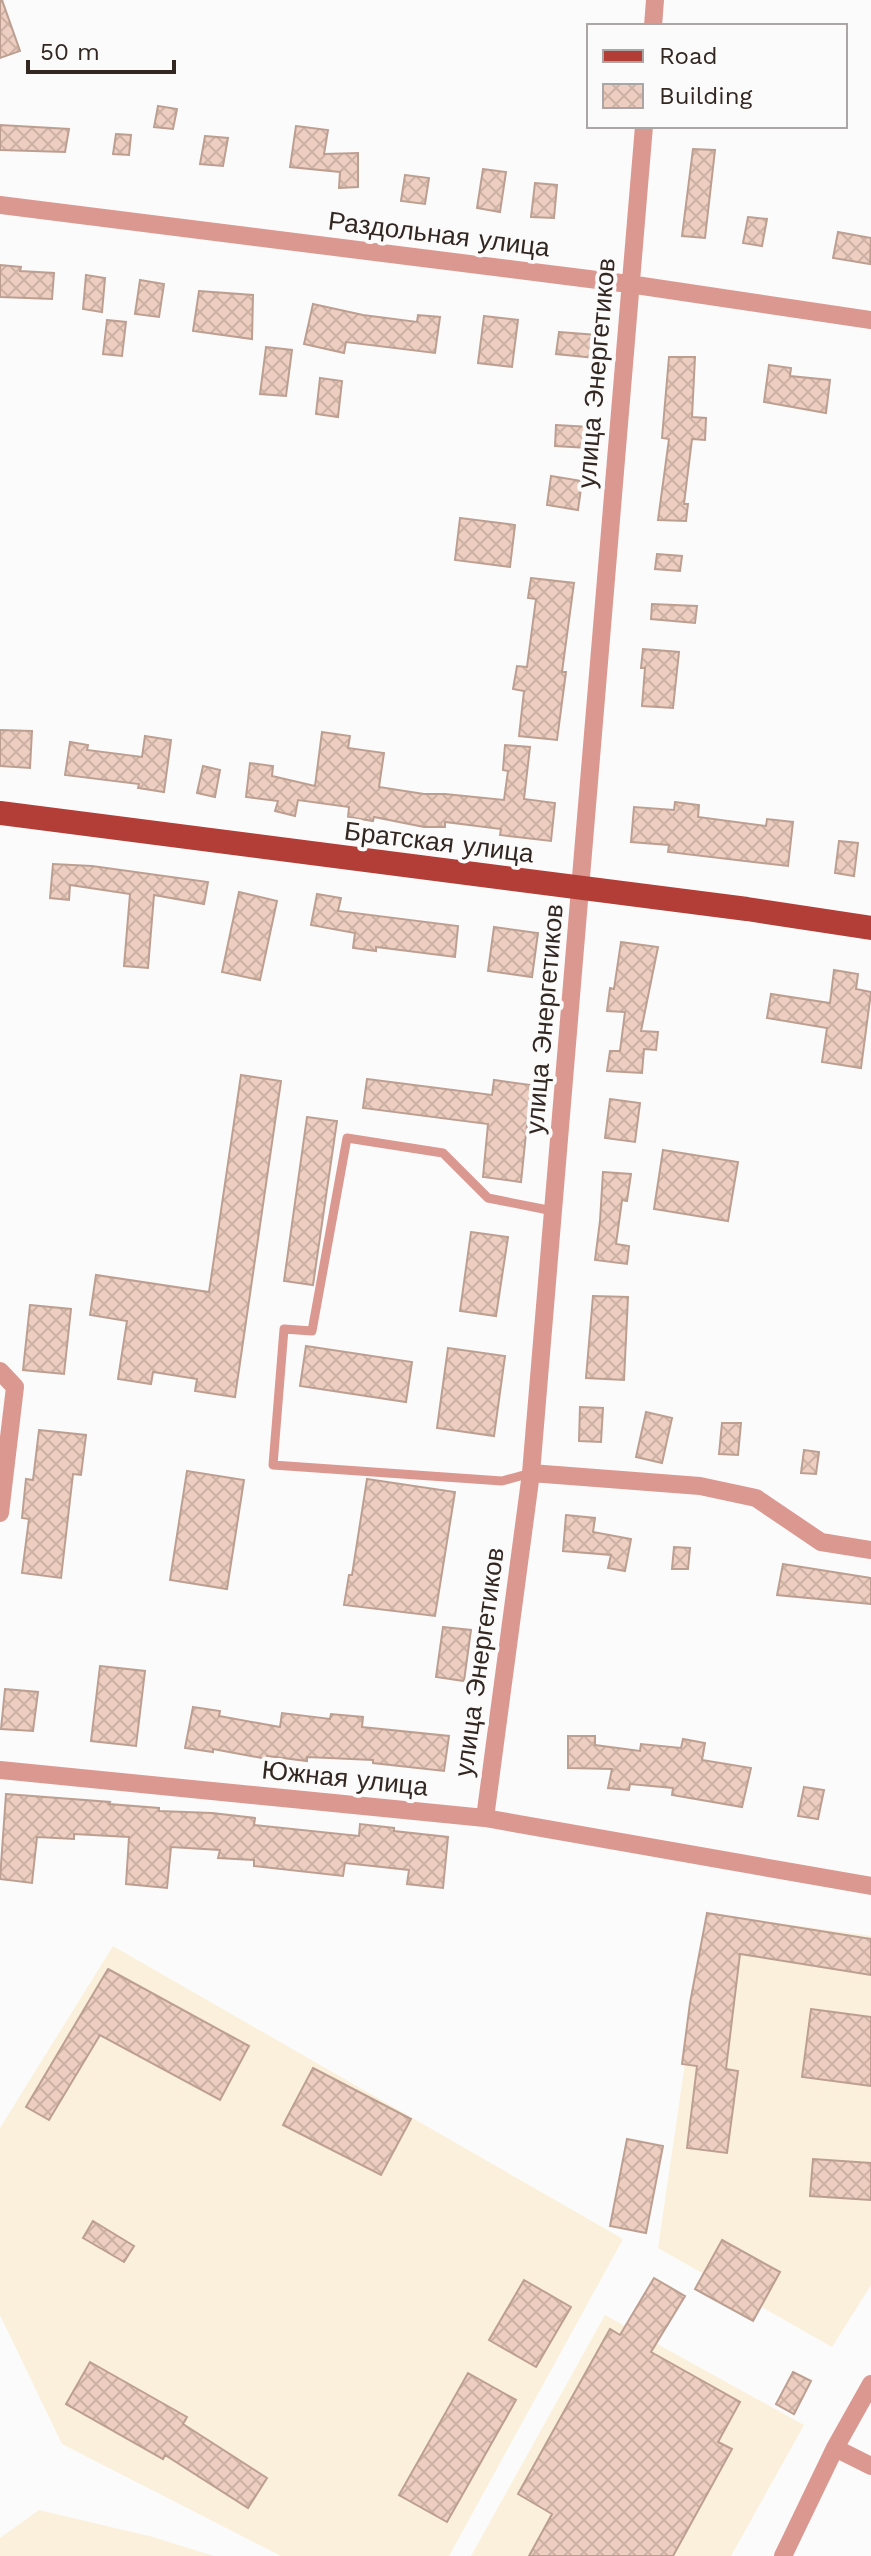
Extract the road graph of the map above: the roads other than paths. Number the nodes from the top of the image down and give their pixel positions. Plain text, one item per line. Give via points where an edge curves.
1 (655, 0) edge
2 (653, 24) edge
3 (644, 128) edge
4 (0, 205) edge
5 (629, 284) junction
6 (871, 320) edge
7 (0, 813) edge
8 (581, 889) junction
9 (871, 928) edge
10 (553, 1211) junction
11 (0, 1371) edge
12 (531, 1473) junction
13 (0, 1513) edge
14 (871, 1550) edge
15 (0, 1770) edge
16 (485, 1818) junction
17 (871, 1886) edge
18 (871, 2384) edge
19 (835, 2448) junction
20 (871, 2466) edge
21 (783, 2556) edge

1 - 2 street
3 - 5 street, улица Энергетиков
4 - 5 street, Раздольная улица
5 - 6 street, Раздольная улица
5 - 8 street, улица Энергетиков
7 - 8 main road, Братская улица
8 - 9 main road, Братская улица
8 - 10 street, улица Энергетиков
10 - 12 street, улица Энергетиков
10 - 12 lane via 488,1198 443,1153 347,1138 312,1331 284,1329 273,1465 502,1481
11 - 13 street via 15,1387
12 - 14 street via 700,1486 756,1498 821,1542
12 - 16 street, улица Энергетиков
15 - 16 street, Южная улица
16 - 17 street, Южная улица
18 - 19 street
19 - 20 street
19 - 21 street

